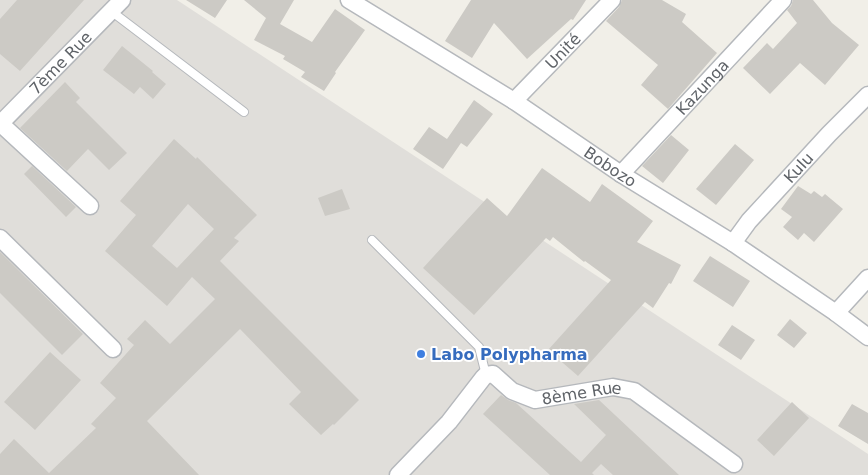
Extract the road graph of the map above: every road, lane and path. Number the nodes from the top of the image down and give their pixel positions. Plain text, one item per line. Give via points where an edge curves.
1 (349, 0) edge
2 (612, 0) edge
3 (777, 2) edge
4 (116, 6) edge
5 (868, 95) edge
6 (514, 101) junction
7 (244, 112) dead end
8 (0, 124) edge
9 (621, 174) junction
10 (90, 206) dead end
11 (0, 238) edge
12 (372, 240) dead end
13 (733, 242) junction
14 (868, 278) edge
15 (836, 313) junction
16 (868, 338) edge
17 (114, 350) dead end
18 (486, 375) junction
19 (734, 464) dead end
20 (398, 475) edge

1 - 6 street, Bobozo
2 - 6 street, Unité
3 - 9 street, Kazunga
4 - 7 lane
4 - 8 street, 7ème Rue
5 - 13 street, Kulu
6 - 9 street, Bobozo
8 - 10 street
9 - 13 street, Bobozo
11 - 17 street
12 - 18 lane via 479,347
13 - 15 street, Bobozo
14 - 15 street
15 - 16 street, Bobozo
18 - 19 street, 8ème Rue via 493,374 512,391 535,400 613,387 634,391
18 - 20 street via 450,422

